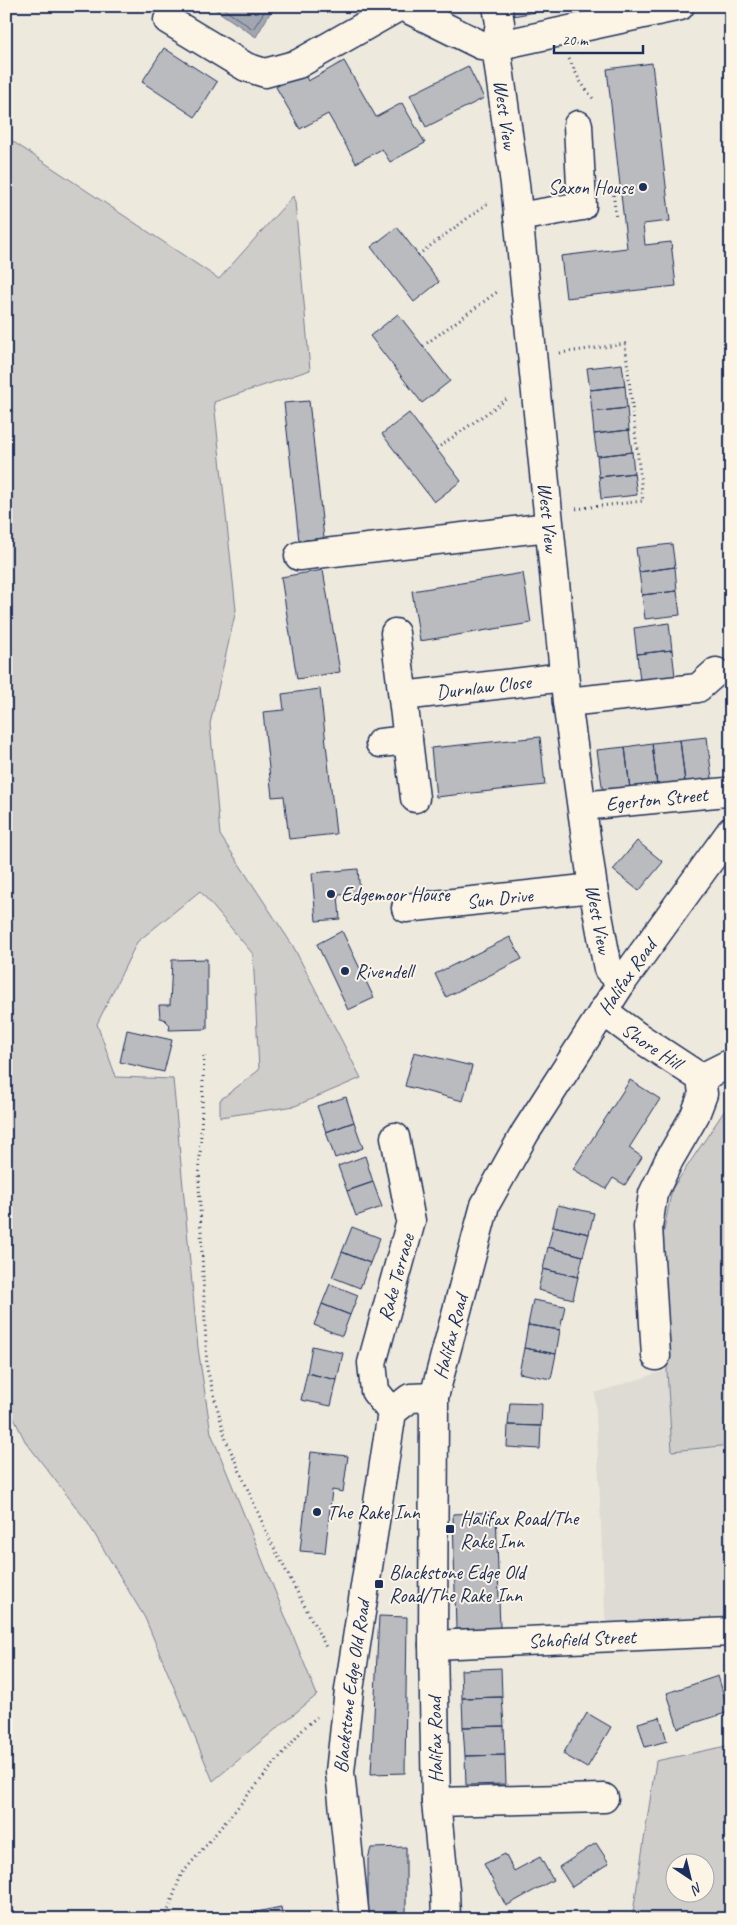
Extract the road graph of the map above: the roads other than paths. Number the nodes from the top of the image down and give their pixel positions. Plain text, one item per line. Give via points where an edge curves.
1 (401, 6) edge
2 (498, 6) edge
3 (680, 6) edge
4 (168, 20) dead end
5 (496, 46) junction
6 (578, 125) dead end
7 (518, 217) junction
8 (549, 519) junction
9 (299, 556) dead end
10 (395, 633) dead end
11 (716, 672) dead end
12 (566, 689) junction
13 (402, 696) junction
14 (408, 740) junction
15 (380, 743) dead end
16 (731, 794) edge
17 (415, 798) dead end
18 (582, 806) junction
19 (731, 831) edge
20 (593, 888) junction
21 (406, 908) dead end
22 (622, 982) junction
23 (603, 1011) junction
24 (731, 1063) edge
25 (701, 1078) junction
26 (395, 1137) dead end
27 (656, 1356) dead end
28 (434, 1397) junction
29 (392, 1412) junction
30 (731, 1632) edge
31 (433, 1645) junction
32 (604, 1798) dead end
33 (436, 1802) junction
34 (355, 1919) edge
35 (446, 1919) edge

1 - 4 street via 298,64 265,73 246,67
1 - 5 street via 481,45
2 - 5 street, West View via 500,23
3 - 5 street
5 - 7 street, West View
6 - 7 street via 582,206
7 - 8 street, West View
8 - 9 street
8 - 12 street, West View
10 - 13 street
11 - 12 street, Durnlaw Close via 698,688
12 - 13 street, Durnlaw Close
12 - 18 street, West View
13 - 14 street
14 - 15 street
14 - 17 street
16 - 18 street, Egerton Street
18 - 20 street, West View
19 - 22 street, Halifax Road
20 - 21 street, Sun Drive
20 - 22 street, West View via 608,969
22 - 23 street, Halifax Road
23 - 25 street, Shore Hill
23 - 28 street, Halifax Road via 525,1133 486,1205
24 - 25 street
25 - 27 street via 703,1094 695,1114 653,1194 648,1227
26 - 29 street, Rake Terrace via 410,1221 372,1363 375,1391
28 - 29 street via 410,1398
28 - 31 street, Halifax Road
29 - 34 street, Blackstone Edge Old Road via 349,1690 340,1772
30 - 31 street, Schofield Street
31 - 33 street, Halifax Road
32 - 33 street
33 - 35 street, Halifax Road

